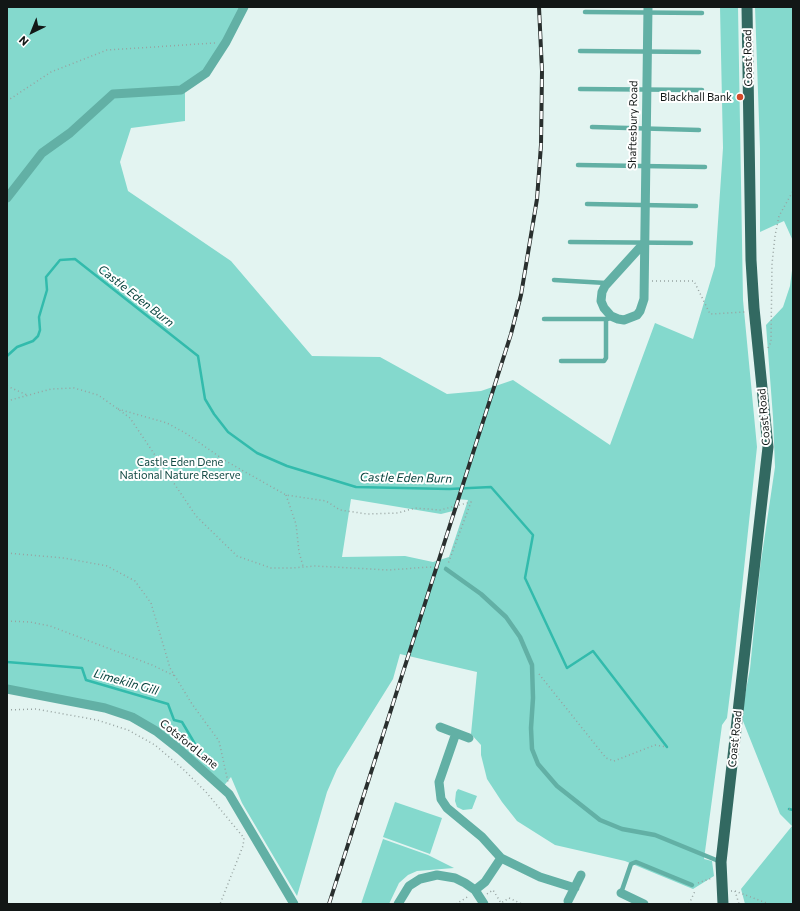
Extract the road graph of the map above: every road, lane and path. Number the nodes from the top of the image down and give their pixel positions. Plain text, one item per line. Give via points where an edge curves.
1 (244, 7) edge
2 (747, 7) edge
3 (648, 10) edge
4 (585, 12) dead end
5 (702, 13) dead end
6 (226, 42) junction
7 (580, 51) dead end
8 (646, 52) junction
9 (699, 52) dead end
10 (580, 89) dead end
11 (646, 90) junction
12 (702, 90) dead end
13 (7, 101) edge
14 (592, 127) dead end
15 (645, 128) junction
16 (699, 130) dead end
17 (578, 165) dead end
18 (645, 167) junction
19 (705, 167) dead end
20 (793, 191) edge
21 (7, 198) edge
22 (587, 204) dead end
23 (644, 205) junction
24 (696, 206) dead end
25 (570, 242) dead end
26 (644, 243) junction
27 (691, 243) dead end
28 (554, 280) dead end
29 (644, 280) junction
30 (608, 283) junction
31 (746, 312) dead end
32 (608, 318) junction
33 (544, 319) dead end
34 (758, 354) junction
35 (561, 361) dead end
36 (7, 386) edge
37 (28, 396) junction
38 (7, 401) edge
39 (118, 408) junction
40 (286, 495) junction
41 (7, 553) edge
42 (303, 566) junction
43 (446, 569) junction
44 (7, 621) edge
45 (532, 665) junction
46 (176, 677) junction
47 (7, 689) edge
48 (7, 710) edge
49 (440, 727) dead end
50 (456, 733) junction
51 (469, 738) dead end
52 (667, 748) dead end
53 (229, 794) junction
54 (789, 809) dead end
55 (793, 811) edge
56 (501, 858) junction
57 (721, 862) junction
58 (722, 874) junction
59 (581, 875) dead end
60 (692, 885) junction
61 (575, 888) junction
62 (735, 890) junction
63 (621, 893) joint
64 (479, 896) edge
65 (722, 899) edge
66 (568, 901) dead end
67 (220, 904) edge
68 (294, 904) edge
69 (398, 904) edge
70 (456, 904) edge
71 (522, 904) edge
72 (644, 904) edge
73 (689, 904) edge
74 (739, 904) edge
75 (769, 904) edge

1 - 6 street
2 - 34 main road, Coast Road via 751,260
3 - 4 lane
3 - 5 lane
3 - 8 street, Shaftesbury Road
6 - 13 path via 107,50 51,72
6 - 21 street via 206,73 181,90 113,94 70,134 42,154
7 - 8 lane
8 - 9 lane
8 - 11 street, Shaftesbury Road
10 - 11 lane
11 - 12 lane
11 - 15 street, Shaftesbury Road
14 - 15 lane
15 - 16 lane
15 - 18 street, Shaftesbury Road
17 - 18 lane
18 - 19 lane
18 - 23 street, Shaftesbury Road
20 - 34 path via 779,216 775,236 771,342 768,349
22 - 23 lane
23 - 24 lane
23 - 26 street, Shaftesbury Road
25 - 26 lane
26 - 27 lane
26 - 29 street, Shaftesbury Road
26 - 30 street
28 - 30 lane
29 - 31 path via 694,281 710,314
29 - 32 street, Shaftesbury Road via 644,299 640,311 624,320
30 - 32 street via 602,292 601,301
32 - 33 lane
32 - 35 lane via 604,361
34 - 57 main road, Coast Road via 768,447
36 - 37 path
37 - 38 path
37 - 39 path via 50,389 74,388 98,395
39 - 40 path via 167,423 224,460
39 - 42 path via 130,418 196,516 237,556 271,568
40 - 42 path via 296,524
40 - 43 path via 326,501 340,510 367,514 398,513 415,508 440,510 470,502
41 - 46 path via 64,558 107,566 135,581 151,603 170,668
42 - 43 path via 389,570 429,567
43 - 45 lane via 482,594 506,616 520,636
44 - 46 path via 50,626 152,665
45 - 52 path via 606,758 614,761 655,745
45 - 57 lane via 532,750 538,764 557,786 600,820 622,829 655,835
46 - 53 path via 219,741
47 - 53 street, Cotsford Lane via 105,708 132,717 156,731 180,750
48 - 67 path via 36,709 97,720 128,730 155,745 183,769 244,838
49 - 50 street
50 - 51 street
50 - 56 street via 439,782 441,799 447,808 482,837
53 - 68 street, Cotsford Lane
54 - 55 path
56 - 61 street via 540,877
56 - 64 street
57 - 58 main road, Coast Road
58 - 60 path
58 - 65 main road, Coast Road
59 - 61 street
60 - 63 lane via 636,862 630,864
60 - 73 path via 695,890
61 - 66 street
62 - 65 path
62 - 74 path
62 - 75 path
63 - 72 street
64 - 69 street via 455,878 438,875 420,879 409,886
64 - 70 path
64 - 71 path via 493,890 501,903 509,898

